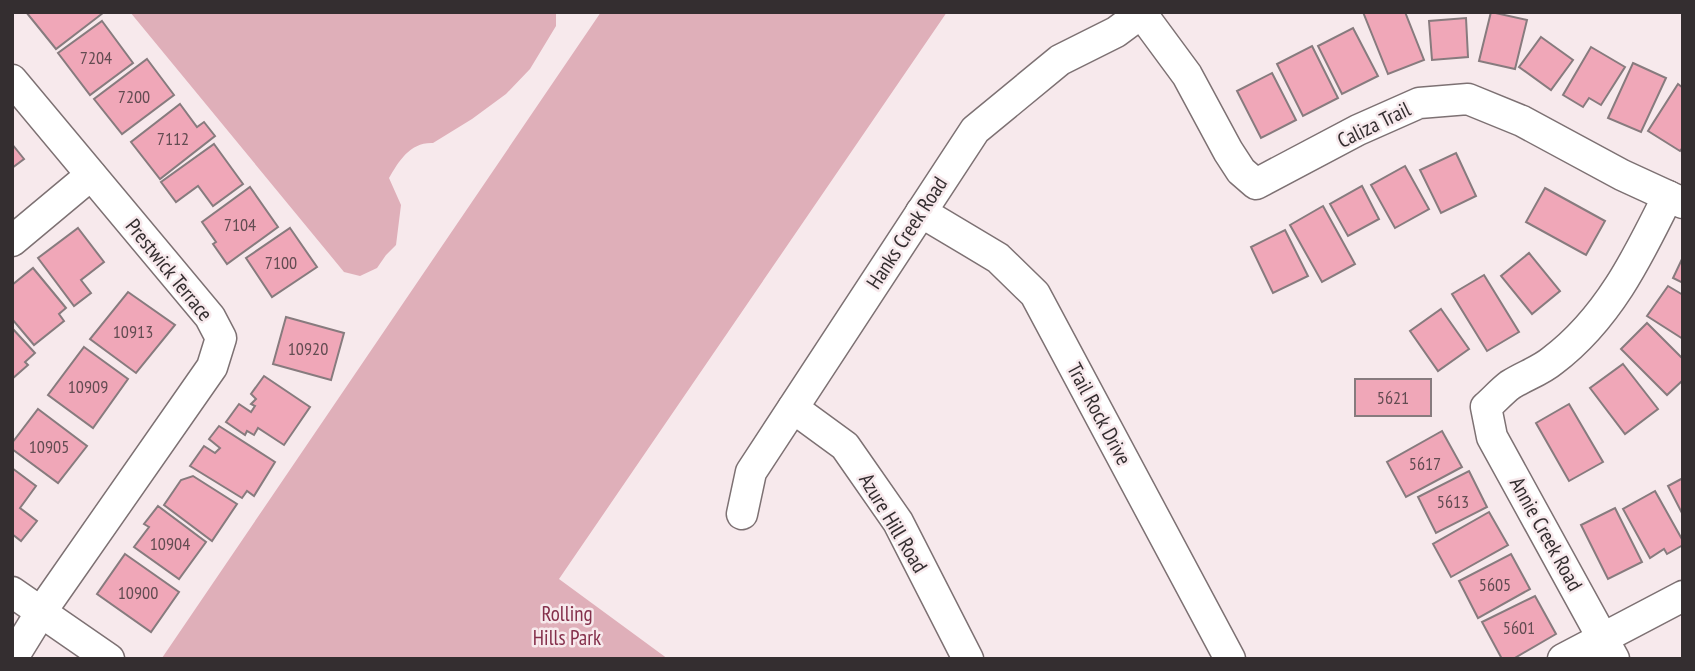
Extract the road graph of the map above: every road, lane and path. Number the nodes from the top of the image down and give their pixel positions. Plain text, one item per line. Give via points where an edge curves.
1 (1143, 13) edge
2 (12, 80) edge
3 (91, 175) junction
4 (1675, 200) edge
5 (920, 212) junction
6 (12, 241) edge
7 (793, 408) junction
8 (742, 514) dead end
9 (12, 592) edge
10 (1683, 596) edge
11 (41, 612) junction
12 (1609, 648) edge
13 (12, 659) edge
14 (109, 659) edge
15 (968, 659) edge
16 (1230, 659) edge
17 (1563, 659) edge

1 - 4 street, Caliza Trail via 1188,75 1241,171 1256,184 1419,103 1468,99
1 - 5 street, Hanks Creek Road via 1060,60 975,130
2 - 3 street, Prestwick Terrace
3 - 6 street
3 - 11 street, Prestwick Terrace via 210,317 221,338 212,367
4 - 12 street, Annie Creek Road via 1613,298 1591,324 1552,362 1509,386 1486,407 1492,437
5 - 7 street, Hanks Creek Road
5 - 16 street, Trail Rock Drive via 998,258 1035,294
7 - 8 street, Hanks Creek Road via 751,472
7 - 15 street, Azure Hill Road via 845,446 898,522
9 - 11 street
10 - 12 street
11 - 13 street
11 - 14 street
12 - 17 street

